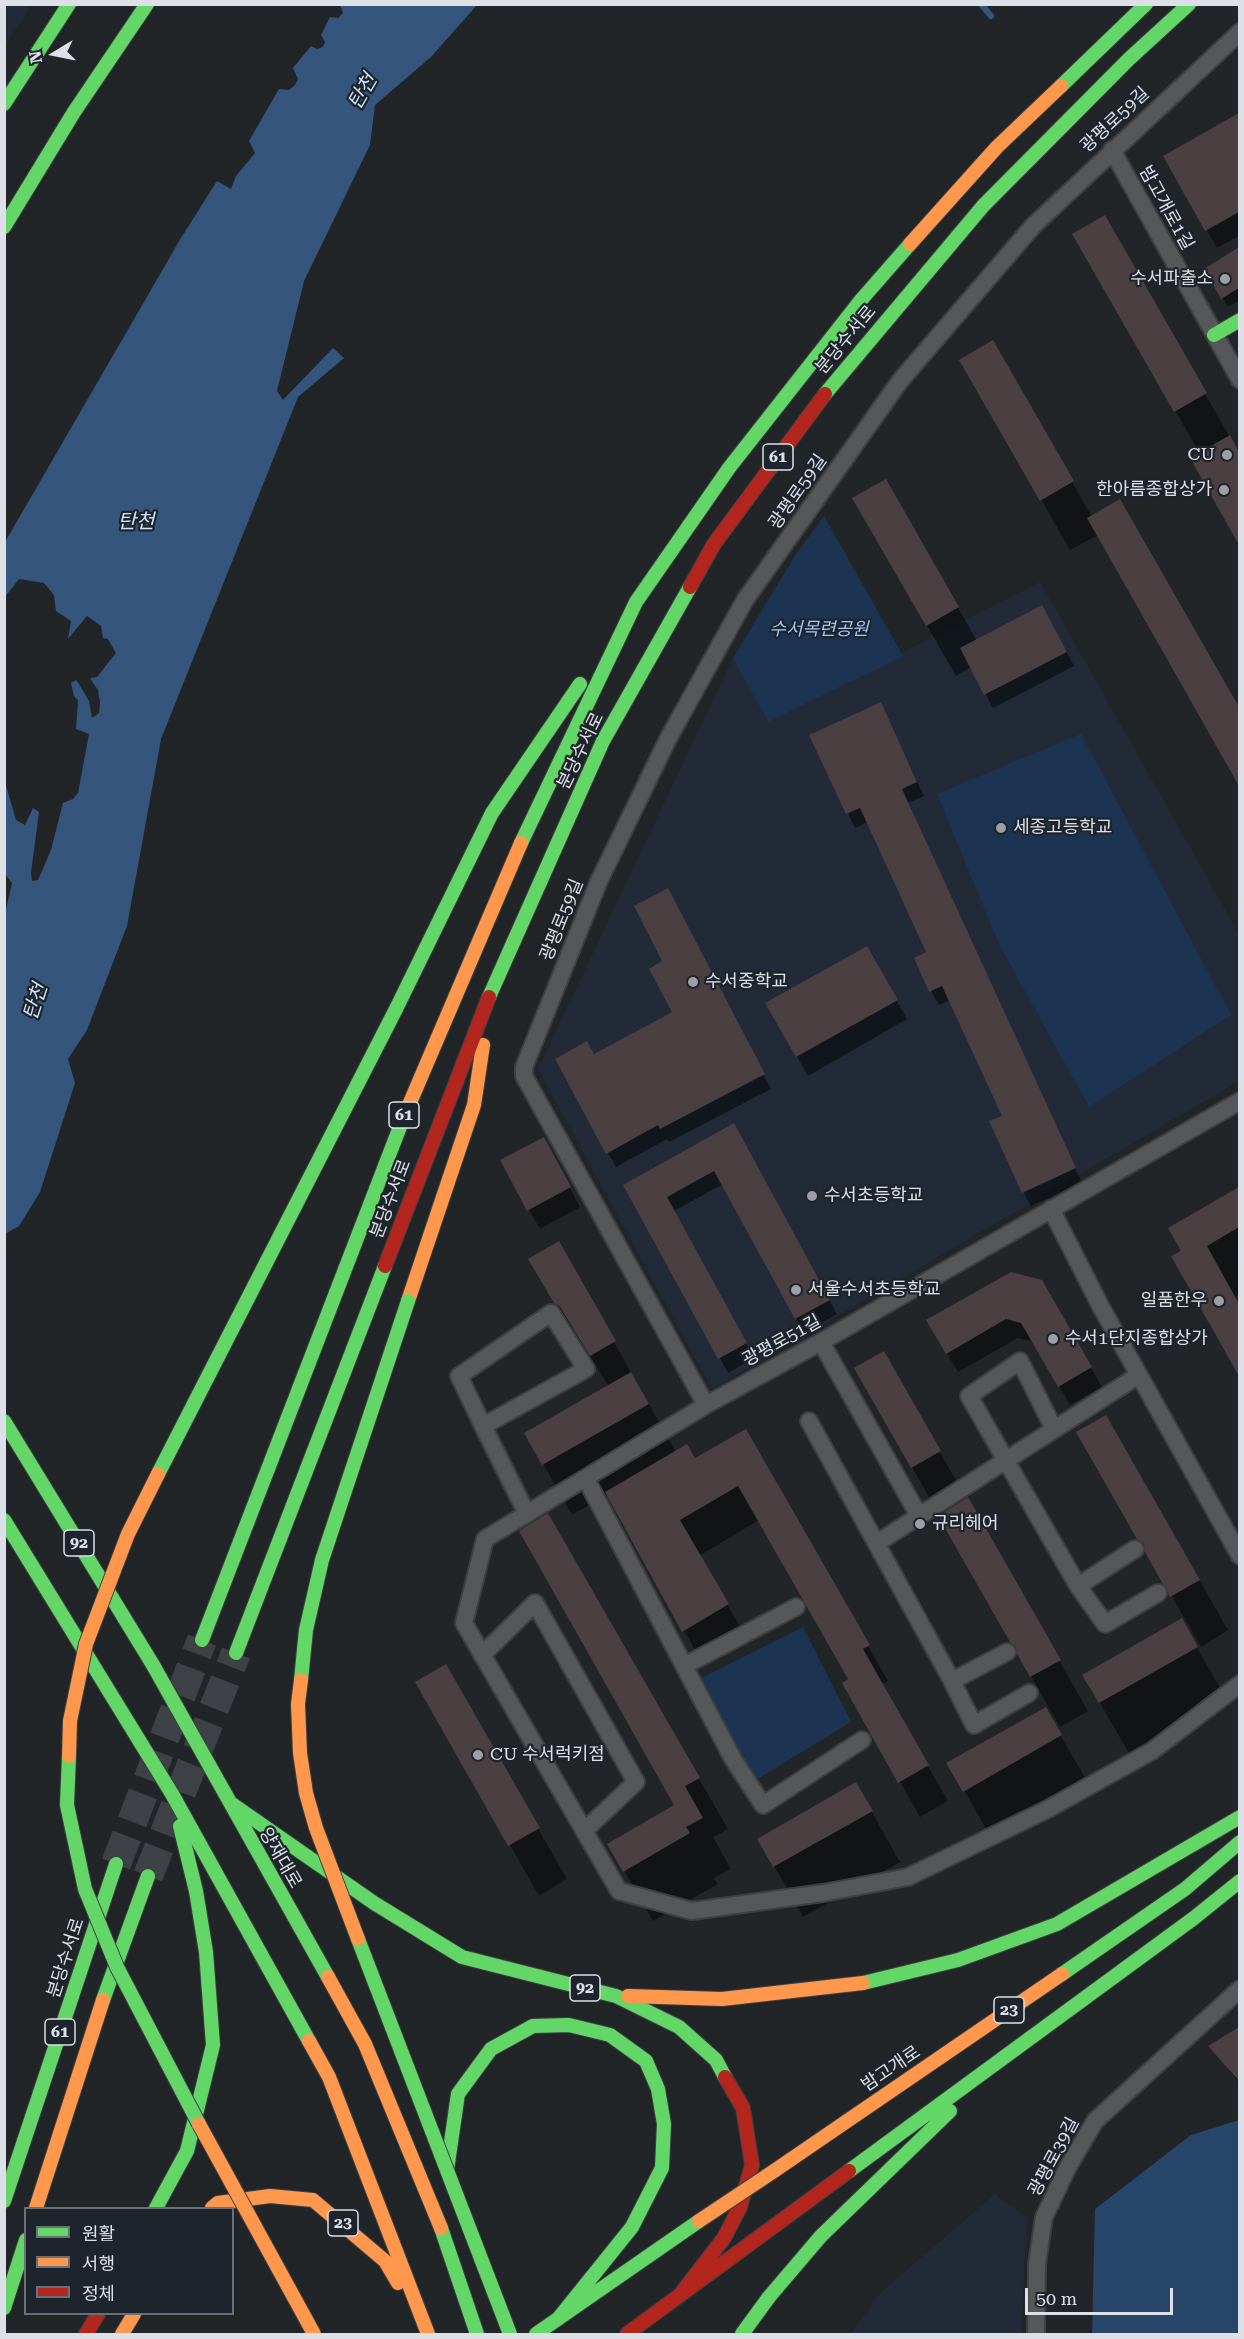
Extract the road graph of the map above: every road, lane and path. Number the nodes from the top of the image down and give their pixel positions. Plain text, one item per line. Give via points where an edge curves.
1 (69, 4) edge
2 (147, 4) edge
3 (1146, 4) edge
4 (1189, 4) edge
5 (1239, 32) edge
6 (4, 104) edge
7 (1112, 150) junction
8 (4, 227) edge
9 (1239, 320) edge
10 (1214, 335) junction
11 (1239, 380) edge
12 (636, 602) junction
13 (490, 995) junction
14 (1239, 1101) edge
15 (1051, 1209) junction
16 (820, 1342) junction
17 (1138, 1375) junction
18 (706, 1405) junction
19 (4, 1421) edge
20 (809, 1421) dead end
21 (483, 1426) junction
22 (1054, 1429) junction
23 (1006, 1460) junction
24 (586, 1479) junction
25 (527, 1514) junction
26 (919, 1516) junction
27 (4, 1520) edge
28 (877, 1543) junction
29 (1135, 1549) dead end
30 (1239, 1556) edge
31 (1078, 1586) junction
32 (1158, 1593) dead end
33 (796, 1608) dead end
34 (201, 1640) tunnel mouth
35 (1007, 1652) dead end
36 (236, 1653) tunnel mouth
37 (482, 1655) junction
38 (684, 1666) junction
39 (952, 1681) junction
40 (1239, 1684) edge
41 (1029, 1693) dead end
42 (862, 1740) dead end
43 (172, 1794) junction
44 (227, 1801) junction
45 (1239, 1817) edge
46 (584, 1831) junction
47 (1239, 1842) edge
48 (116, 1864) tunnel mouth
49 (148, 1876) tunnel mouth
50 (1239, 1881) edge
51 (1239, 1989) edge
52 (616, 1996) junction
53 (1020, 2044) junction
54 (4, 2200) edge
55 (36, 2207) edge
56 (157, 2207) edge
57 (213, 2207) edge
58 (446, 2241) junction
59 (24, 2246) edge
60 (683, 2291) junction
61 (4, 2308) edge
62 (97, 2315) edge
63 (133, 2315) edge
64 (558, 2319) junction
65 (86, 2334) edge
66 (122, 2334) edge
67 (314, 2334) edge
68 (428, 2334) edge
69 (477, 2334) edge
70 (510, 2334) edge
71 (536, 2334) edge
72 (627, 2334) edge
73 (742, 2334) edge
74 (1036, 2334) edge

1 - 6 main road
2 - 8 main road via 74,112
3 - 12 main road, 분당수서로 / 61 via 997,147 861,300 729,468
4 - 13 main road, 분당수서로 / 61 via 983,206 834,381 714,544 603,741
5 - 7 street, 광평로59길
7 - 10 street, 밤고개로1길
7 - 18 street, 광평로59길 via 1033,226 900,381 745,600 668,739 599,881 524,1067 524,1076
9 - 10 main road
10 - 11 street, 밤고개로1길
12 - 34 main road, 분당수서로 / 61 via 527,830 415,1087
12 - 67 main road, bridge via 492,813 128,1534 86,1644 70,1721 67,1805 85,1889 154,2042
13 - 36 main road, 분당수서로 / 61
13 - 70 main road, bridge via 474,1105 322,1560 306,1630 298,1704 300,1753 316,1828
14 - 15 street, 광평로51길
15 - 16 street, 광평로51길
15 - 17 street
16 - 18 street, 광평로51길
16 - 26 street
17 - 22 street
17 - 30 street
18 - 24 street, 광평로51길
19 - 44 main road, 양재대로 / 92 via 153,1665
20 - 28 street
21 - 21 street via 459,1376 551,1313 586,1369
21 - 25 street
22 - 23 street
22 - 23 street via 1020,1361 969,1396
23 - 26 street
23 - 31 street
24 - 25 street, 광평로51길
24 - 38 street
25 - 37 street, 광평로51길 via 484,1539 464,1623
26 - 28 street
27 - 43 main road
28 - 39 street
29 - 31 street
31 - 32 street via 1105,1624
33 - 38 street
35 - 39 street
37 - 46 street, 광평로51길
37 - 46 street via 535,1603 636,1782
38 - 42 street via 733,1759 764,1805
39 - 41 street via 974,1725
40 - 46 street, 광평로51길 via 1152,1751 1048,1809 908,1877 692,1911 619,1891
43 - 56 main road via 206,1952 213,2045 187,2151
43 - 68 main road via 329,2077
44 - 52 main road, 92 via 374,1903 462,1958
44 - 58 main road, 양재대로 via 365,2044
45 - 52 main road via 1057,1924 958,1960 861,1983 722,2000
47 - 64 main road, 밤고개로 / 23, bridge via 1185,1889
48 - 54 main road, 분당수서로 / 61
49 - 55 main road, 61 via 97,2017
50 - 53 main road, 23
51 - 74 street, 광평로39길 via 1095,2121 1084,2139 1044,2217
52 - 60 main road, 92 via 679,2027 716,2060 743,2108 752,2164 740,2207 724,2238
53 - 60 main road
53 - 73 main road, 23 via 821,2236
57 - 68 main road, 23 via 218,2203 270,2196 313,2200 385,2261
58 - 64 main road via 447,2154 458,2094 491,2049 533,2026 569,2025 610,2035 646,2061 658,2089 664,2124 662,2168 632,2227
58 - 69 main road, 양재대로
59 - 61 main road
60 - 72 main road, 92
62 - 65 main road
63 - 66 main road
64 - 71 main road, 23

